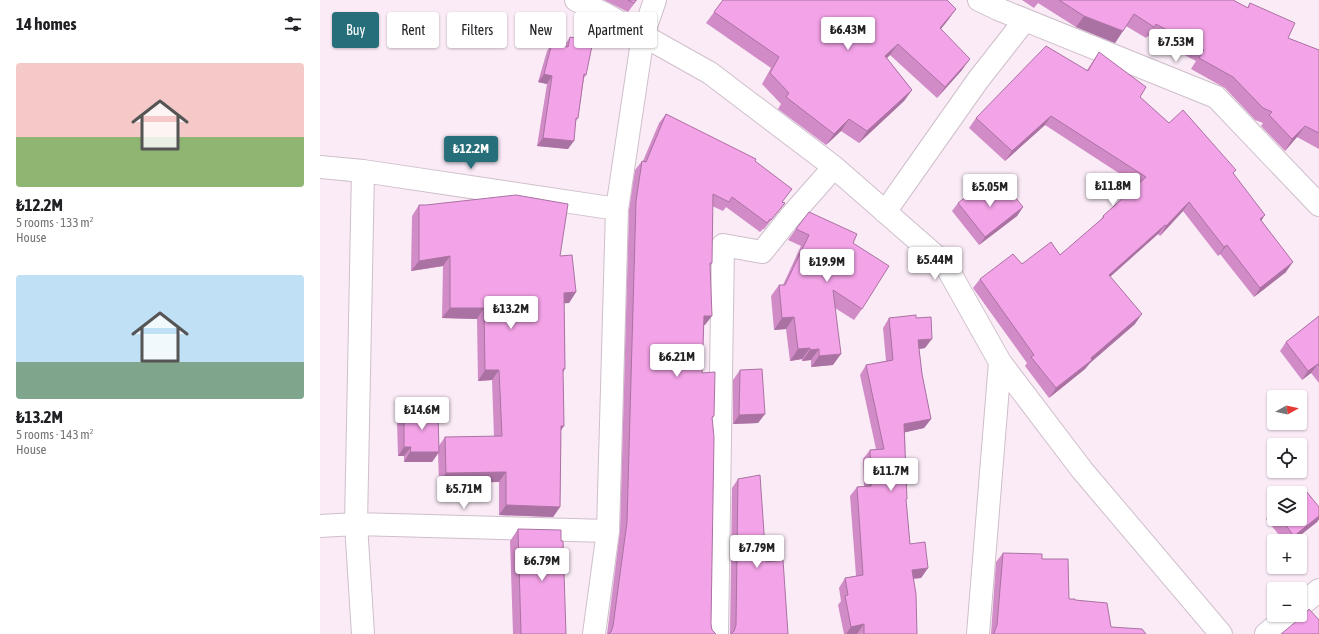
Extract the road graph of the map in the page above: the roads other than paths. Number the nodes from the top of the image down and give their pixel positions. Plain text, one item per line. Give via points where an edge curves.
1 (576, 0) edge
2 (655, 0) edge
3 (979, 0) edge
4 (601, 12) edge
5 (651, 12) edge
6 (1024, 20) junction
7 (657, 43) edge
8 (641, 48) edge
9 (320, 167) edge
10 (834, 167) junction
11 (363, 171) junction
12 (1319, 204) edge
13 (617, 209) junction
14 (885, 212) junction
15 (1000, 362) junction
16 (356, 524) junction
17 (320, 526) edge
18 (608, 531) junction
19 (1319, 590) edge
20 (1307, 600) edge
21 (1281, 622) edge
22 (363, 634) edge
23 (594, 634) edge
24 (717, 634) edge
25 (978, 634) edge
26 (1221, 634) edge
27 (1266, 634) edge

1 - 4 street
2 - 5 street
3 - 6 street
6 - 12 street via 1216,97
6 - 14 street via 978,80
7 - 10 street via 710,73
8 - 13 street
9 - 11 street
10 - 14 street
10 - 24 street via 762,252 723,245
11 - 13 street
11 - 16 street
13 - 18 street
14 - 15 street via 945,264
15 - 25 street
15 - 26 street via 1082,470
16 - 17 street
16 - 18 street
16 - 22 street
18 - 23 street
19 - 20 street
21 - 27 street

